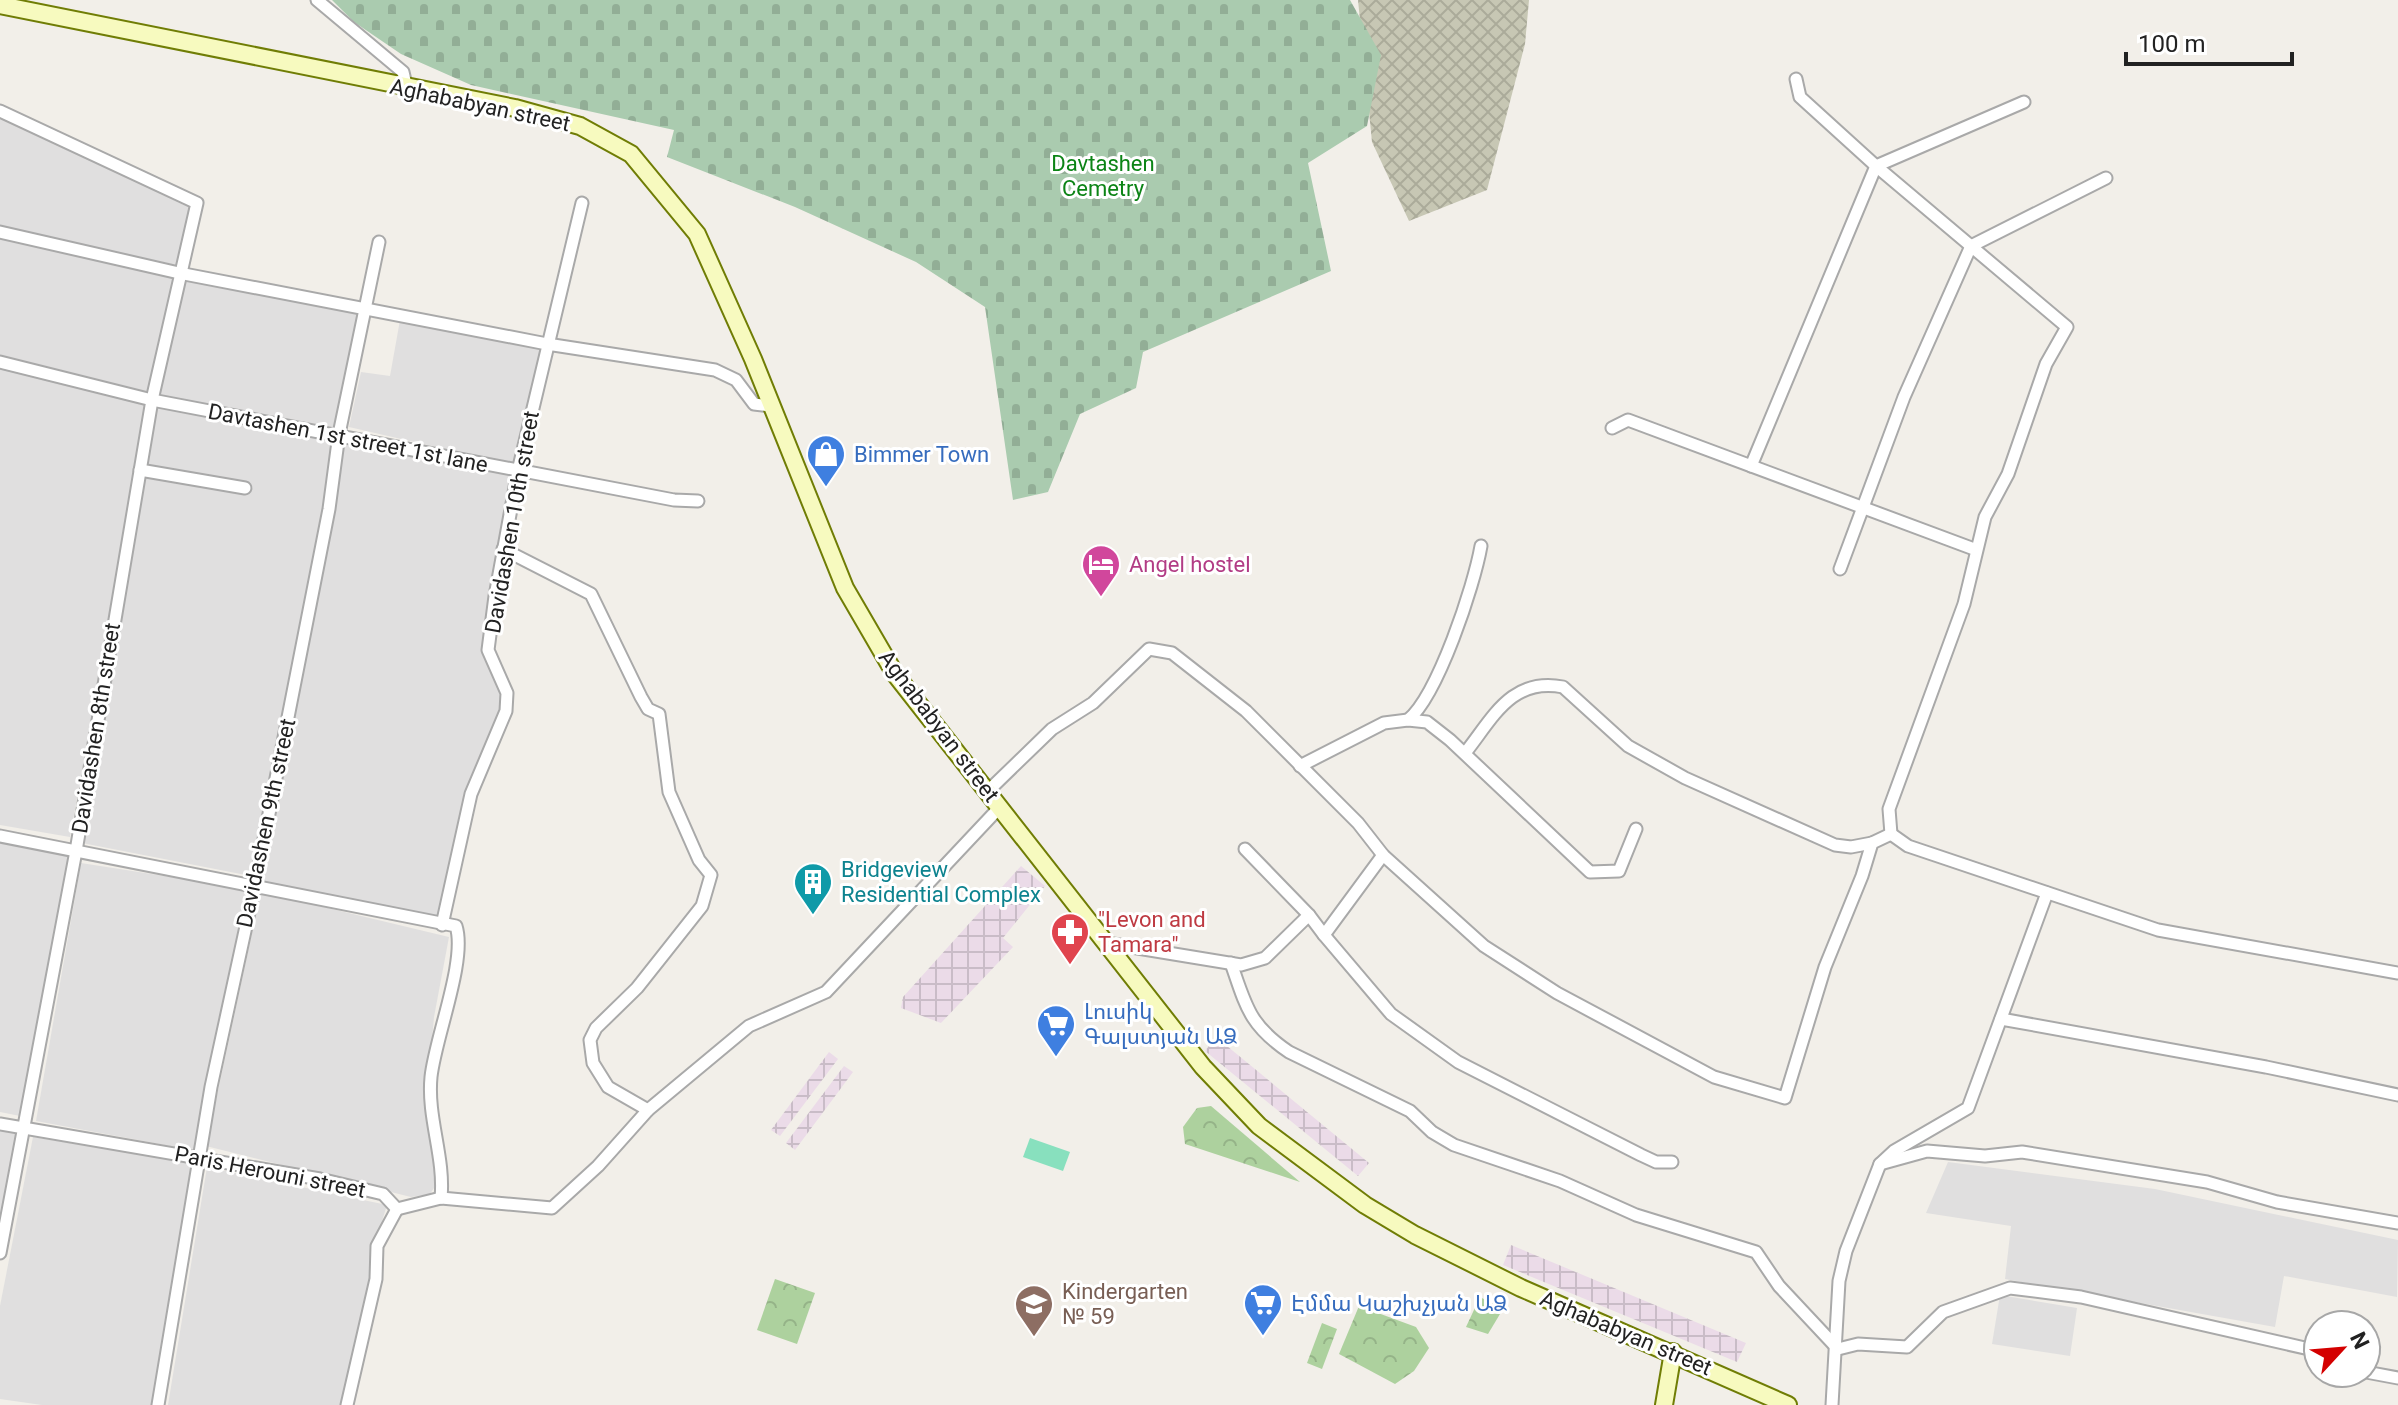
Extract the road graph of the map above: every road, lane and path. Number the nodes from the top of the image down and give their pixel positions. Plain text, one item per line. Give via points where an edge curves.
1 (317, 0) edge
2 (10, 4) edge
3 (1796, 79) dead end
4 (407, 89) junction
5 (2024, 102) dead end
6 (0, 111) edge
7 (1876, 166) junction
8 (2106, 178) dead end
9 (582, 203) dead end
10 (0, 232) edge
11 (379, 242) dead end
12 (1971, 246) junction
13 (179, 273) junction
14 (365, 308) junction
15 (547, 344) junction
16 (0, 362) edge
17 (152, 400) junction
18 (770, 406) junction
19 (1612, 428) dead end
20 (339, 434) junction
21 (1751, 466) junction
22 (140, 470) junction
23 (518, 471) junction
24 (245, 488) dead end
25 (698, 501) dead end
26 (1864, 508) junction
27 (1481, 546) dead end
28 (503, 549) junction
29 (1974, 549) junction
30 (1840, 569) dead end
31 (1408, 720) junction
32 (1465, 753) junction
33 (1300, 766) junction
34 (987, 792) junction
35 (999, 808) junction
36 (1636, 829) dead end
37 (1891, 834) junction
38 (0, 836) edge
39 (1872, 843) junction
40 (1245, 849) dead end
41 (76, 851) junction
42 (1383, 855) junction
43 (255, 885) junction
44 (2047, 893) junction
45 (1309, 915) junction
46 (442, 925) junction
47 (1324, 935) junction
48 (1107, 943) junction
49 (1231, 963) junction
50 (2398, 973) edge
51 (2001, 1019) junction
52 (2398, 1095) edge
53 (648, 1110) junction
54 (0, 1124) edge
55 (23, 1129) junction
56 (202, 1156) junction
57 (1672, 1162) dead end
58 (1880, 1164) junction
59 (441, 1198) junction
60 (397, 1209) junction
61 (2398, 1223) edge
62 (0, 1253) edge
63 (2302, 1347) edge
64 (1838, 1349) junction
65 (1673, 1352) junction
66 (158, 1405) edge
67 (347, 1405) edge
68 (1664, 1405) edge
69 (1788, 1405) edge
70 (1832, 1405) edge

1 - 4 street via 403,72
2 - 4 street, Aghababyan street
3 - 7 street via 1800,97
4 - 18 street, Aghababyan street via 515,108 580,126 631,154 697,234
5 - 7 street
6 - 13 street, Davidashen 8th street via 197,203
7 - 12 street
7 - 21 street
8 - 12 street
9 - 15 street, Davidashen 10th street
10 - 13 street
11 - 14 street, Davidashen 9th street
12 - 26 street via 1904,397
12 - 29 street via 2067,327 2046,364 2013,460
13 - 14 street
13 - 17 street, Davidashen 8th street
14 - 15 street
14 - 20 street, Davidashen 9th street
15 - 18 street via 715,370 736,380 754,404
15 - 23 street, Davidashen 10th street
16 - 17 street, Davtashen 1st street 1st lane
17 - 20 street, Davtashen 1st street 1st lane
17 - 22 street, Davidashen 8th street
18 - 34 street, Aghababyan street via 845,588 895,674
19 - 21 street via 1628,420
20 - 23 street, Davtashen 1st street 1st lane
20 - 43 street, Davidashen 9th street
21 - 26 street
22 - 24 street
22 - 41 street, Davidashen 8th street
23 - 25 street, Davtashen 1st street 1st lane
23 - 28 street, Davidashen 10th street
26 - 29 street
26 - 30 street
27 - 31 street via 1465,605 1424,701
28 - 46 street, Davidashen 10th street via 488,650 507,693 506,711 471,794
28 - 53 street via 591,594 641,697 659,714 669,792 711,875 702,906 590,1040 593,1063 612,1091
29 - 37 street via 1964,604 1889,809
31 - 32 street via 1427,722
31 - 33 street via 1384,723
32 - 36 street via 1590,872 1619,871
32 - 39 street via 1508,699 1529,686 1563,687 1628,746 1685,778 1835,845
33 - 34 street via 1229,696 1172,653 1149,649 1093,703 1052,729
33 - 42 street
34 - 35 street, Aghababyan street
35 - 48 street, Aghababyan street
35 - 53 street via 826,992 749,1026
37 - 39 street
37 - 44 street via 1908,846
38 - 41 street
39 - 42 street via 1825,967 1785,1098 1714,1077 1557,993 1484,946
40 - 45 street
41 - 43 street
41 - 55 street, Davidashen 8th street
42 - 47 street
43 - 46 street
43 - 56 street, Davidashen 9th street via 214,1072
44 - 50 street via 2158,930
44 - 51 street
45 - 47 street
45 - 49 street via 1265,958
46 - 59 street via 456,926 459,936 431,1076 444,1173
47 - 57 street via 1391,1014 1458,1062 1641,1155
48 - 49 street
48 - 65 street, Aghababyan street via 1203,1067 1259,1126 1365,1205 1521,1288
49 - 64 street via 1250,1017 1289,1052 1410,1111 1454,1145 1560,1181 1636,1215 1756,1252 1799,1310
51 - 52 street
51 - 58 street via 1968,1108
53 - 59 street via 552,1208
54 - 55 street, Paris Herouni street
55 - 56 street, Paris Herouni street
55 - 62 street, Davidashen 8th street
56 - 60 street, Paris Herouni street via 383,1194
56 - 66 street, Davidashen 9th street
58 - 61 street via 1927,1151 1985,1156 2022,1152 2207,1182 2277,1202
58 - 64 street via 1839,1281
59 - 60 street
60 - 67 street via 377,1246 376,1279
63 - 64 street via 2081,1297 2010,1288 1943,1312 1907,1347 1858,1344
64 - 70 street
65 - 68 street
65 - 69 street, Aghababyan street

